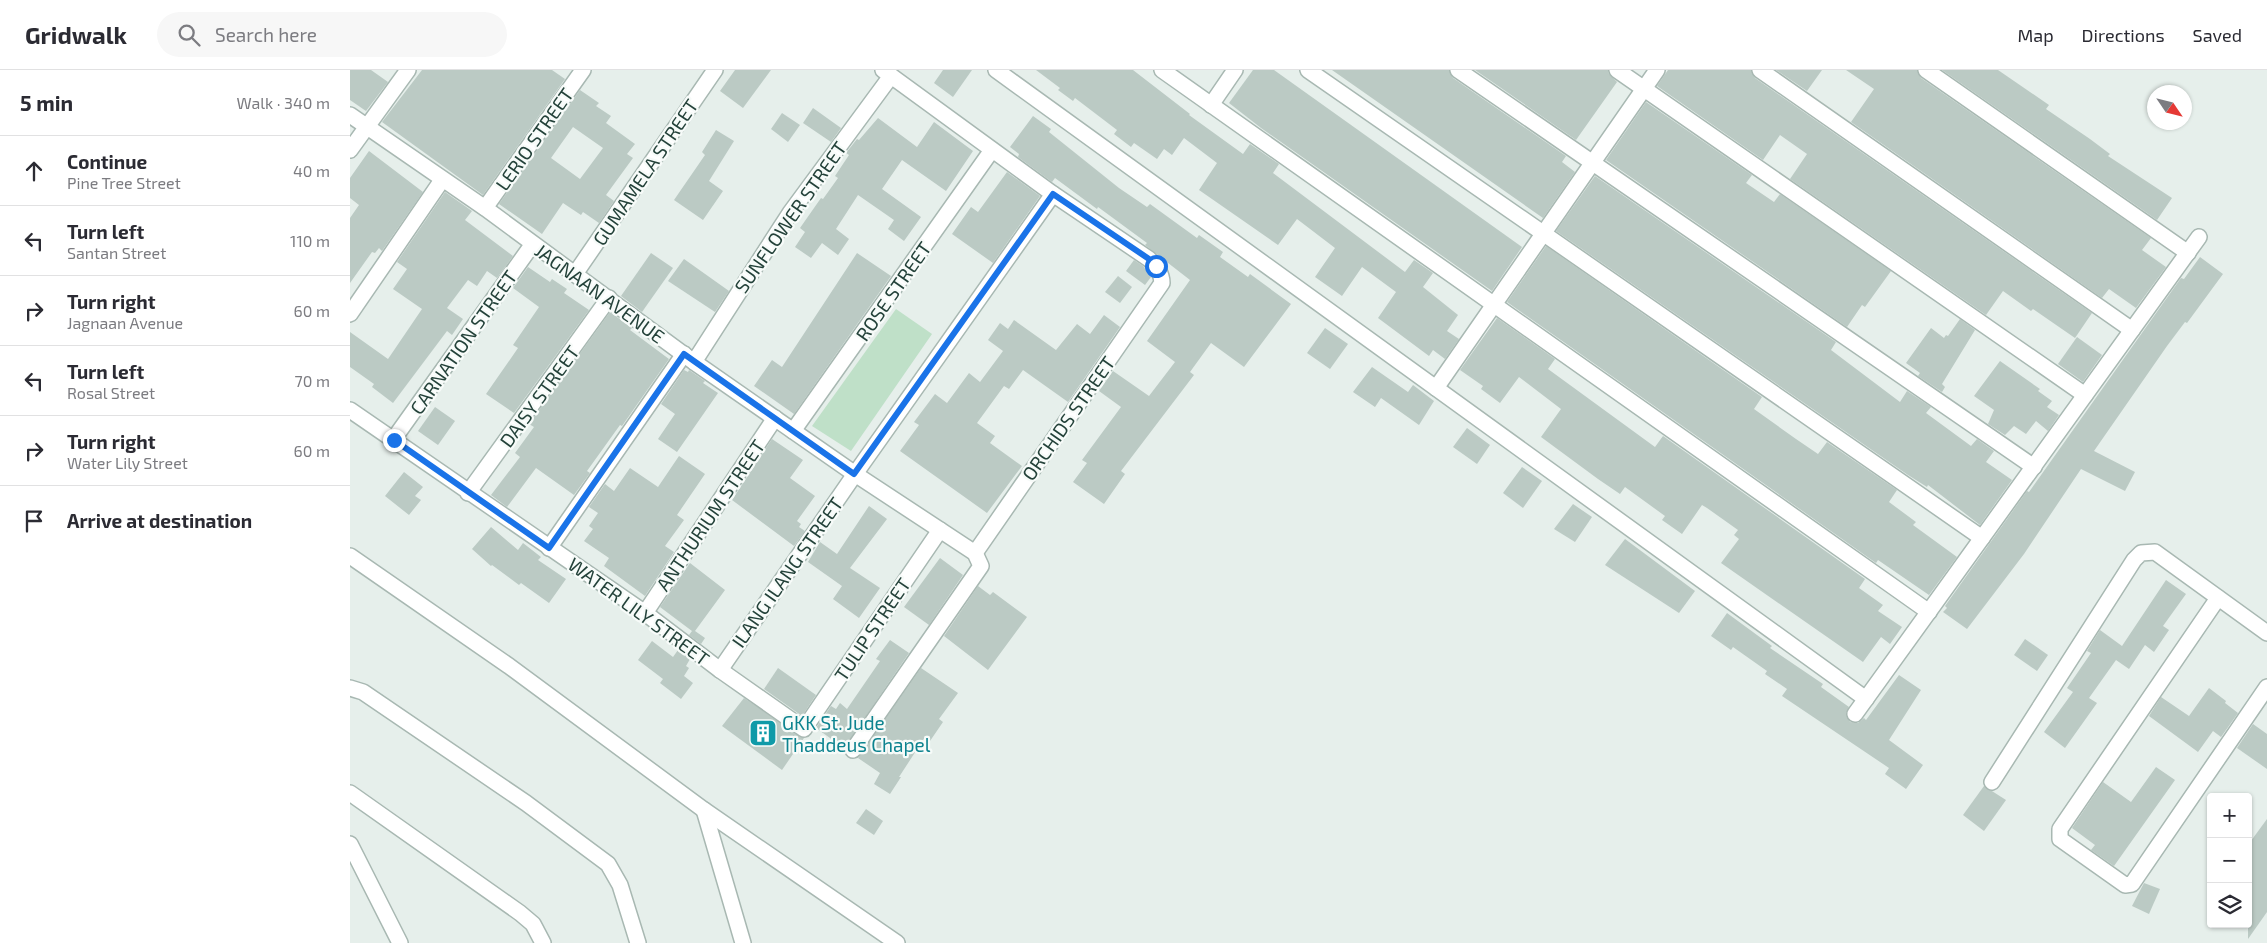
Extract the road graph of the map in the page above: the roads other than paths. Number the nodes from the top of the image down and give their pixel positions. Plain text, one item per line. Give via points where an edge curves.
1 (408, 70) edge
2 (583, 70) edge
3 (715, 70) edge
4 (996, 70) edge
5 (1162, 70) edge
6 (1235, 70) edge
7 (1308, 70) edge
8 (1458, 70) edge
9 (1616, 70) edge
10 (1657, 70) edge
11 (1760, 70) edge
12 (1926, 70) edge
13 (887, 73) edge
14 (1644, 89) junction
15 (1211, 105) junction
16 (350, 115) edge
17 (366, 127) junction
18 (350, 150) edge
19 (992, 150) junction
20 (1592, 163) junction
21 (442, 180) junction
22 (1053, 194) junction
23 (485, 208) junction
24 (1543, 234) junction
25 (2199, 237) dead end
26 (532, 245) junction
27 (2188, 252) junction
28 (575, 274) junction
29 (609, 298) junction
30 (1494, 305) junction
31 (350, 314) edge
32 (2132, 330) junction
33 (689, 358) junction
34 (1436, 388) junction
35 (2085, 395) junction
36 (350, 410) edge
37 (775, 418) junction
38 (794, 431) junction
39 (394, 440) junction
40 (2034, 467) junction
41 (854, 474) junction
42 (468, 493) junction
43 (940, 530) junction
44 (1982, 538) junction
45 (549, 548) junction
46 (975, 553) junction
47 (350, 556) edge
48 (2218, 598) junction
49 (1929, 612) junction
50 (645, 613) junction
51 (2267, 634) edge
52 (720, 670) junction
53 (350, 688) edge
54 (2267, 688) edge
55 (1866, 698) junction
56 (1855, 714) dead end
57 (804, 729) joint
58 (853, 750) dead end
59 (1992, 782) dead end
60 (350, 792) edge
61 (704, 810) junction
62 (350, 844) edge
63 (400, 943) edge
64 (543, 943) edge
65 (638, 943) edge
66 (743, 943) edge
67 (896, 943) edge

1 - 17 street
2 - 23 street, LERIO STREET
3 - 28 street, GUMAMELA STREET
4 - 34 street
5 - 15 street
6 - 15 street
7 - 24 street
8 - 20 street
9 - 14 street
10 - 14 street
11 - 32 street
12 - 27 street
13 - 19 street
13 - 33 street, SUNFLOWER STREET
14 - 20 street
14 - 35 street
15 - 30 street
16 - 17 street, JAGNAAN AVENUE
17 - 18 street
17 - 21 street, JAGNAAN AVENUE
19 - 22 street
19 - 38 street, ROSE STREET
20 - 24 street
20 - 40 street
21 - 23 street, JAGNAAN AVENUE
21 - 31 street
22 - 41 street, ILANG ILANG STREET
22 - 46 street, ORCHIDS STREET via 1149,259 1156,266 1162,283
23 - 26 street, JAGNAAN AVENUE
24 - 30 street
24 - 44 street
25 - 27 street
26 - 28 street, JAGNAAN AVENUE
26 - 39 street, CARNATION STREET
27 - 32 street
28 - 29 street, JAGNAAN AVENUE
29 - 33 street, JAGNAAN AVENUE
29 - 42 street, DAISY STREET
30 - 34 street
30 - 49 street
32 - 35 street
33 - 37 street, JAGNAAN AVENUE
33 - 45 street, SUNFLOWER STREET
34 - 55 street
35 - 40 street
36 - 39 street, WATER LILY STREET
37 - 38 street, JAGNAAN AVENUE
37 - 50 street, ANTHURIUM STREET
38 - 41 street, JAGNAAN AVENUE
39 - 42 street, WATER LILY STREET
40 - 44 street
41 - 43 street, JAGNAAN AVENUE
41 - 52 street, ILANG ILANG STREET
42 - 45 street, WATER LILY STREET
43 - 46 street, JAGNAAN AVENUE
43 - 57 street, TULIP STREET
44 - 49 street
45 - 50 street, WATER LILY STREET
46 - 58 street via 982,566
47 - 61 street via 509,666
48 - 51 street
48 - 54 street via 2060,829 2060,839 2126,885 2132,884
48 - 59 street via 2154,552 2144,552 2134,560
49 - 55 street
50 - 52 street, WATER LILY STREET
52 - 57 street, WATER LILY STREET
53 - 65 street via 363,692 526,803 608,864 620,885
55 - 56 street
60 - 64 street via 520,913 533,924
61 - 66 street
61 - 67 street
62 - 63 street

